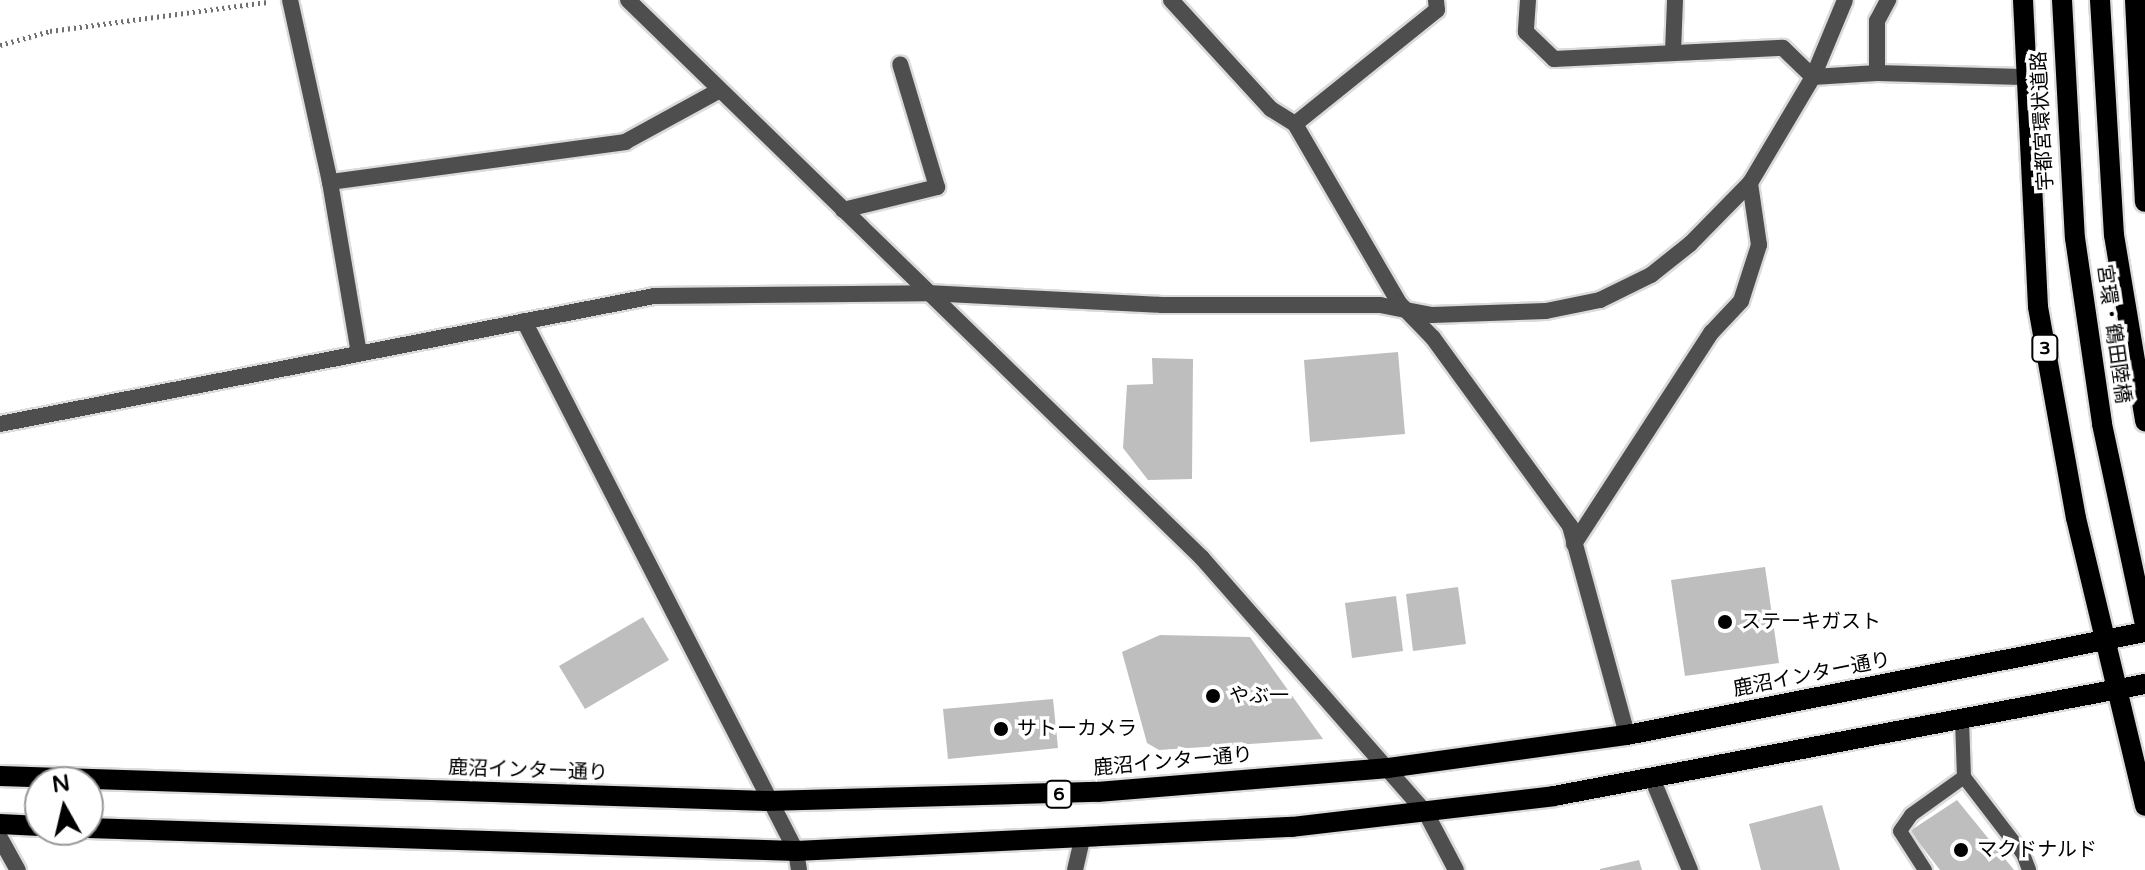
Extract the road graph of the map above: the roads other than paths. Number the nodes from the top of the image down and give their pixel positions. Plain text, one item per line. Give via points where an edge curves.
1 (287, 0) edge
2 (628, 0) edge
3 (1171, 0) edge
4 (1436, 0) edge
5 (1528, 0) edge
6 (1675, 0) edge
7 (1845, 0) edge
8 (1888, 0) edge
9 (2023, 0) edge
10 (2062, 0) edge
11 (2100, 0) edge
12 (2135, 0) edge
13 (1673, 52) junction
14 (900, 64) dead end
15 (1877, 73) junction
16 (1813, 77) junction
17 (2023, 77) junction
18 (720, 90) junction
19 (1295, 124) junction
20 (330, 182) junction
21 (1750, 183) junction
22 (2145, 202) edge
23 (843, 210) junction
24 (2075, 238) joint
25 (927, 293) junction
26 (1406, 310) junction
27 (524, 321) junction
28 (359, 353) junction
29 (2145, 421) edge
30 (0, 424) edge
31 (1574, 544) junction
32 (2145, 624) edge
33 (2145, 632) edge
34 (2105, 640) junction
35 (2145, 684) edge
36 (2117, 690) junction
37 (1962, 720) junction
38 (1627, 735) junction
39 (1388, 768) junction
40 (0, 776) edge
41 (1964, 777) junction
42 (1652, 778) junction
43 (767, 801) junction
44 (2145, 806) edge
45 (1426, 813) junction
46 (0, 824) edge
47 (24, 825) edge
48 (104, 829) edge
49 (0, 838) edge
50 (1082, 839) junction
51 (797, 860) edge
52 (18, 870) edge
53 (1075, 870) edge
54 (1456, 870) edge
55 (1690, 870) edge
56 (1925, 870) edge
57 (2029, 870) edge

1 - 20 street
2 - 18 street
3 - 19 street via 1271,109
4 - 19 street via 1437,10
5 - 13 street via 1526,32 1554,59
6 - 13 street
7 - 16 street
8 - 15 street via 1877,21
9 - 17 main road, 3
10 - 24 main road, 宇都宮環状道路 / 3
11 - 29 main road, 宮環・鶴田陸橋 via 2114,235
12 - 22 main road
13 - 16 street via 1783,48
14 - 23 street via 937,187
15 - 16 street
15 - 17 street
16 - 21 street
17 - 34 main road, 3 via 2038,307 2070,490
18 - 20 street via 625,142
18 - 23 street
19 - 26 street
20 - 28 street
21 - 26 street via 1651,275 1600,300 1546,311 1432,315
21 - 31 street via 1759,245 1741,301 1711,333
23 - 25 street
24 - 32 main road, 宮環・鶴田陸橋 / 3 via 2102,424
25 - 26 street via 1162,305 1380,305
25 - 27 street via 654,296
25 - 39 street via 1202,558
26 - 31 street via 1433,338 1570,526
27 - 28 street
27 - 43 street
28 - 30 street
31 - 38 street
33 - 34 main road, 鹿沼インター通り / 6
34 - 36 main road, 3
34 - 38 main road, 鹿沼インター通り / 6
35 - 36 main road
36 - 37 main road
36 - 44 main road, 3
37 - 41 lane
37 - 42 main road
38 - 39 main road, 鹿沼インター通り / 6
39 - 43 main road, 鹿沼インター通り / 6 via 1098,792
39 - 45 street
40 - 43 main road, 鹿沼インター通り / 6
41 - 56 lane via 1911,815 1900,831
41 - 57 lane via 2023,854
42 - 45 main road
42 - 55 street
43 - 51 street
45 - 50 main road
45 - 54 street
46 - 47 main road
48 - 51 main road
49 - 52 street
50 - 51 main road
50 - 53 street

